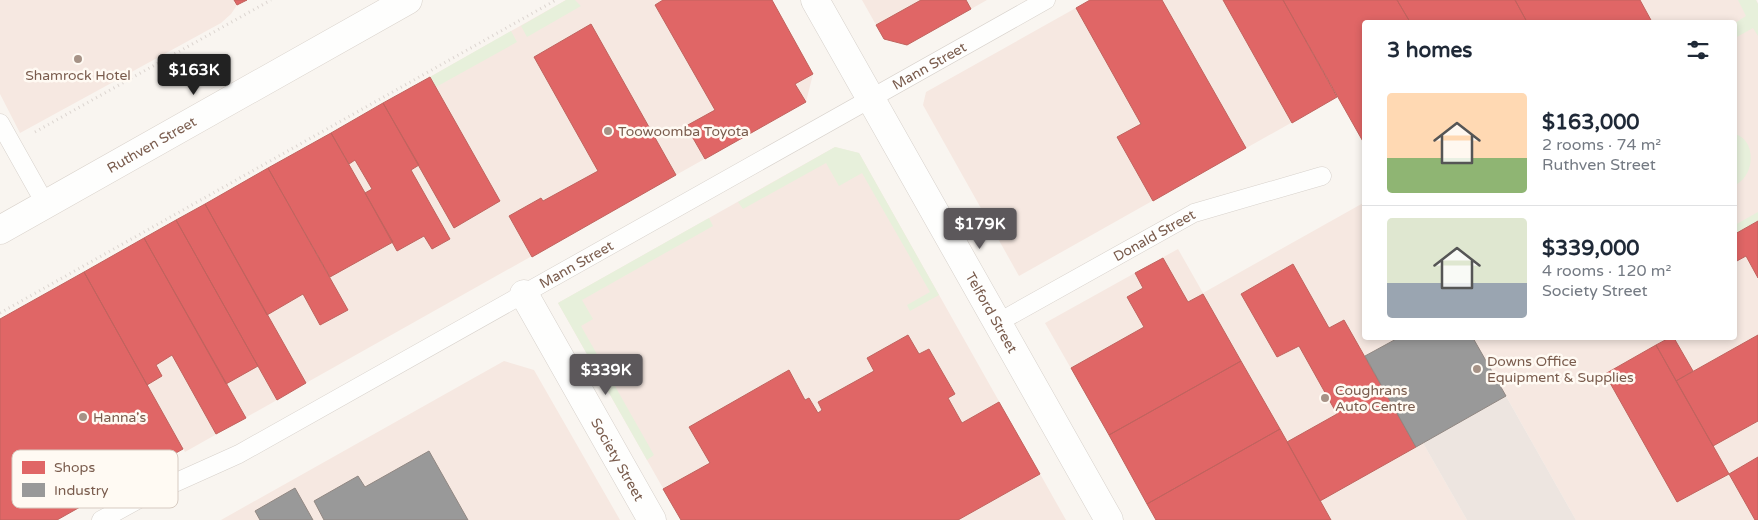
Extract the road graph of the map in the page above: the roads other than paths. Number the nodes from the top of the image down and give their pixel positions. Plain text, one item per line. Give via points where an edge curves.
1 (408, 0) edge
2 (815, 0) edge
3 (1046, 0) edge
4 (870, 99) junction
5 (0, 123) edge
6 (1322, 176) dead end
7 (46, 204) junction
8 (0, 230) edge
9 (524, 294) junction
10 (998, 323) junction
11 (178, 481) edge
12 (123, 508) edge
13 (101, 520) edge
14 (652, 520) edge
15 (1109, 520) edge

1 - 7 street, Ruthven Street
2 - 4 street, Telford Street
3 - 4 lane, Mann Street
4 - 9 lane, Mann Street
4 - 10 street, Telford Street
5 - 7 lane
6 - 10 lane, Donald Street via 1194,212
7 - 8 street, Ruthven Street
9 - 11 lane, Mann Street via 239,454
9 - 14 street, Society Street
10 - 15 street, Telford Street
12 - 13 lane, Mann Street

